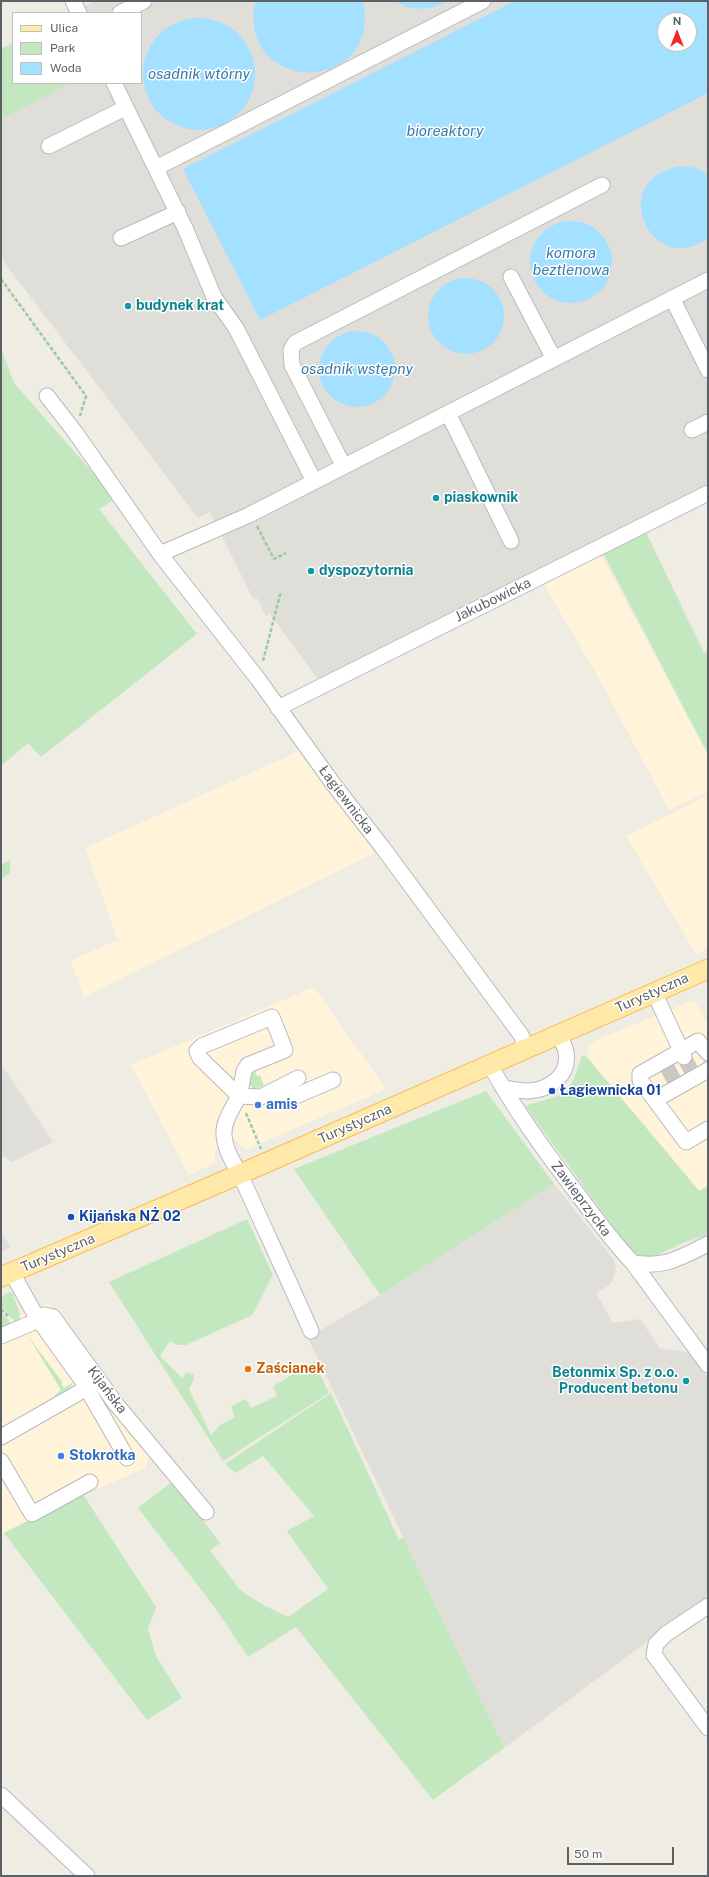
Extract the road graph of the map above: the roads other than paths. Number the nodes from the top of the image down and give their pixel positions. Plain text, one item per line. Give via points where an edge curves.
1 (73, 1) edge
2 (144, 1) edge
3 (483, 1) edge
4 (78, 12) edge
5 (122, 12) edge
6 (114, 84) edge
7 (125, 108) junction
8 (49, 146) dead end
9 (156, 168) junction
10 (602, 185) dead end
11 (178, 212) junction
12 (121, 238) dead end
13 (511, 277) dead end
14 (708, 280) edge
15 (672, 298) junction
16 (554, 359) junction
17 (708, 370) edge
18 (47, 396) dead end
19 (448, 412) junction
20 (708, 422) edge
21 (692, 430) dead end
22 (343, 466) junction
23 (314, 481) junction
24 (708, 493) edge
25 (511, 541) dead end
26 (160, 554) junction
27 (278, 708) junction
28 (708, 969) edge
29 (654, 992) junction
30 (559, 1034) junction
31 (527, 1049) junction
32 (708, 1053) edge
33 (682, 1054) junction
34 (490, 1065) junction
35 (699, 1073) edge
36 (298, 1078) dead end
37 (333, 1080) dead end
38 (503, 1088) junction
39 (270, 1092) junction
40 (239, 1096) junction
41 (654, 1100) junction
42 (708, 1129) edge
43 (240, 1174) junction
44 (708, 1244) edge
45 (633, 1263) junction
46 (6, 1275) edge
47 (38, 1318) junction
48 (312, 1330) dead end
49 (1, 1336) edge
50 (708, 1366) edge
51 (87, 1388) junction
52 (1, 1437) edge
53 (127, 1458) dead end
54 (1, 1461) edge
55 (90, 1482) dead end
56 (206, 1512) dead end
57 (708, 1606) edge
58 (708, 1728) edge
59 (1, 1795) edge
60 (86, 1876) edge

1 - 4 street
2 - 5 street
3 - 9 street
6 - 7 street
7 - 8 street
7 - 9 street
9 - 11 street
10 - 22 street via 295,343 291,350 292,365
11 - 12 street
11 - 23 street via 214,297 236,328
13 - 16 street
14 - 15 street
15 - 16 street
15 - 17 street
16 - 19 street
18 - 26 street, Łagiewnicka
19 - 22 street
19 - 25 street
20 - 21 street
22 - 23 street
23 - 26 street via 249,515
24 - 27 street, Jakubowicka
26 - 27 street, Łagiewnicka
27 - 31 street, Łagiewnicka via 521,1035
28 - 29 main road, Turystyczna
29 - 30 main road, Turystyczna
29 - 33 street
30 - 31 main road, Turystyczna
30 - 38 street via 566,1050 567,1061 562,1076 550,1086 540,1089
31 - 34 main road, Turystyczna
32 - 33 street via 698,1041
33 - 41 street via 640,1074 640,1080
34 - 38 street, Zawieprzycka
34 - 43 main road, Turystyczna
35 - 41 street via 676,1084
36 - 39 street
37 - 39 street via 291,1098 283,1099
38 - 45 street, Zawieprzycka via 548,1155 618,1248
39 - 40 street via 261,1097
40 - 40 street via 200,1058 197,1051 272,1017 285,1050 248,1065 244,1071
40 - 43 street via 228,1116 224,1134 226,1148
41 - 42 street via 686,1142
43 - 46 main road, Turystyczna
43 - 48 street
44 - 45 street via 673,1261 650,1266
45 - 50 street, Zawieprzycka
46 - 47 street
47 - 49 street
47 - 51 street
47 - 56 street, Kijańska via 45,1315 53,1317 116,1404
51 - 52 street
51 - 53 street
54 - 55 street via 32,1514
57 - 58 street via 666,1634 656,1644 654,1656
59 - 60 street

